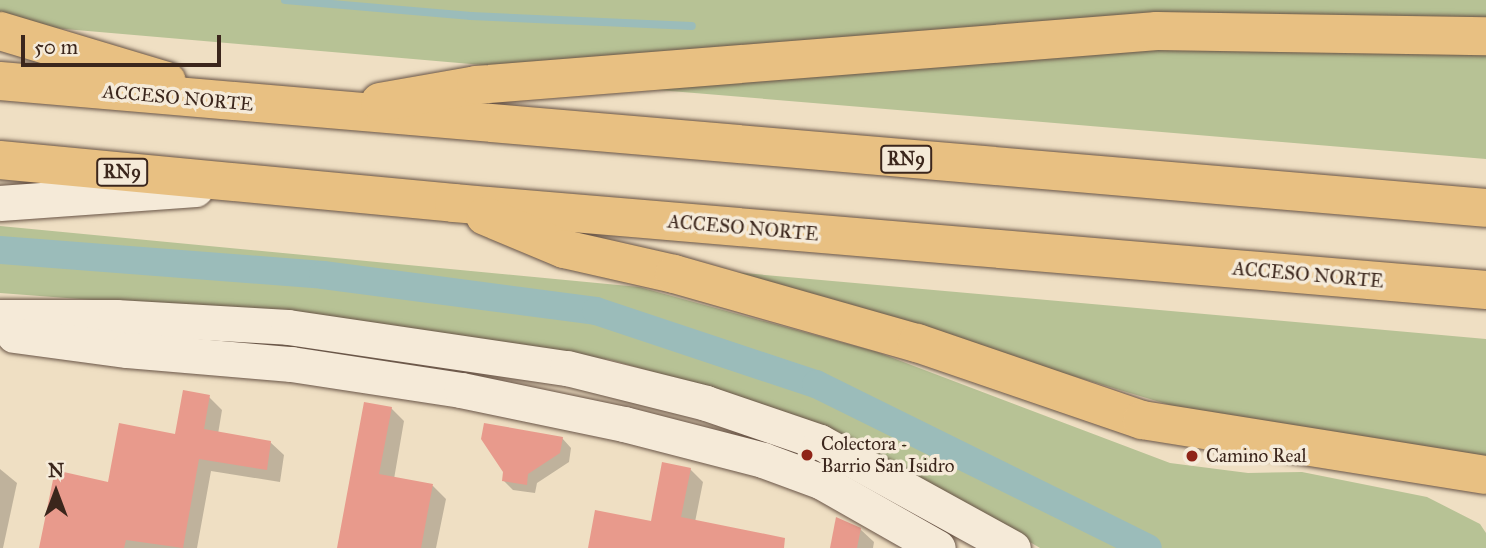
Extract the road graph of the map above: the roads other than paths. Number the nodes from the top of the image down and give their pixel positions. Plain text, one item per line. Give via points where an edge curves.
1 (0, 31) edge
2 (1486, 36) edge
3 (0, 80) edge
4 (235, 104) junction
5 (327, 111) junction
6 (0, 160) edge
7 (244, 184) junction
8 (0, 203) edge
9 (454, 203) junction
10 (1486, 208) edge
11 (1486, 290) edge
12 (0, 317) edge
13 (0, 333) edge
14 (1444, 472) junction
15 (1486, 475) edge
16 (1486, 499) edge
17 (938, 548) edge
18 (1013, 548) edge

1 - 4 highway
2 - 5 highway via 1136,32 476,85
3 - 4 highway, ACCESO NORTE / RN9
4 - 5 highway, ACCESO NORTE / RN9
5 - 10 highway, ACCESO NORTE / RN9
6 - 7 highway, ACCESO NORTE / RN9
7 - 8 street
7 - 9 highway, ACCESO NORTE / RN9
9 - 11 highway, ACCESO NORTE / RN9
9 - 14 highway via 564,249 674,274 917,343 1109,411 1198,433
12 - 18 street via 116,317 288,327 567,368 706,402 820,442
13 - 17 street via 291,364 461,390 624,424 763,460 822,482
14 - 15 highway
14 - 16 highway

